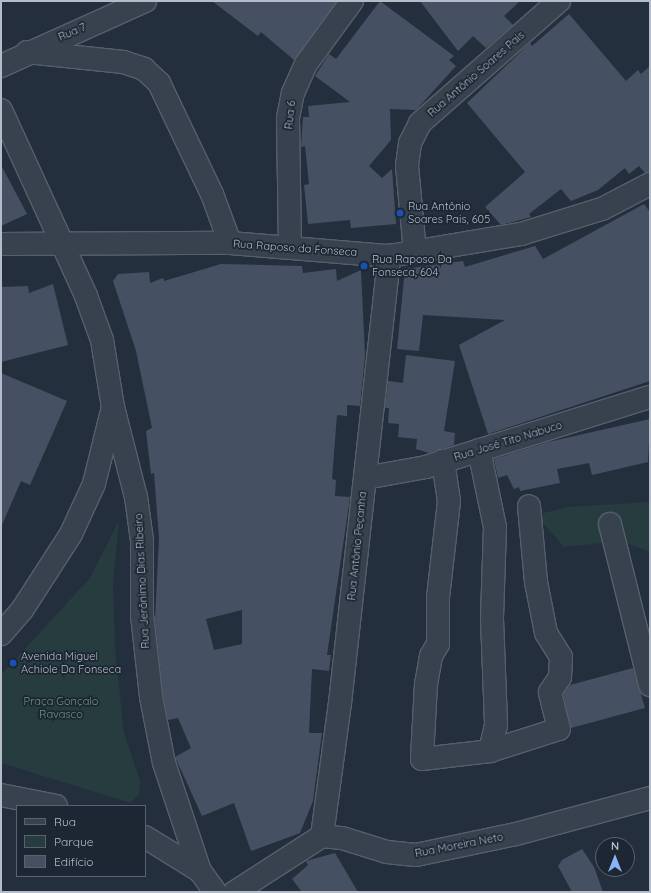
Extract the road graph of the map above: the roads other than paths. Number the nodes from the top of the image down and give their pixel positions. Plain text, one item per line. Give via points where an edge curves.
1 (352, 1) edge
2 (559, 1) edge
3 (133, 3) edge
4 (27, 52) junction
5 (1, 66) edge
6 (1, 110) edge
7 (650, 184) edge
8 (65, 243) junction
9 (230, 243) junction
10 (1, 244) edge
11 (290, 247) junction
12 (415, 252) junction
13 (389, 256) junction
14 (650, 397) edge
15 (113, 407) junction
16 (479, 450) junction
17 (444, 461) junction
18 (365, 478) junction
19 (529, 506) dead end
20 (610, 524) dead end
21 (1, 634) edge
22 (650, 685) edge
23 (490, 751) junction
24 (1, 795) edge
25 (650, 798) edge
26 (51, 805) edge
27 (322, 836) junction
28 (146, 838) edge
29 (200, 871) junction
30 (215, 892) edge
31 (235, 892) edge

1 - 11 street, Rua 6 via 306,64 293,93 288,118
2 - 12 street, Rua Antônio Soares Pais via 420,123 410,142 407,165
3 - 4 street, Rua 7
4 - 5 street, Rua 7
4 - 9 street via 123,62 144,70 159,83 212,194
6 - 8 street
7 - 12 street, Rua Raposo da Fonseca via 602,209 521,234
8 - 9 street, Rua Raposo da Fonseca
8 - 10 street, Rua Raposo da Fonseca
8 - 15 street via 102,340
9 - 11 street, Rua Raposo da Fonseca
11 - 13 street, Rua Raposo da Fonseca
12 - 13 street, Rua Raposo da Fonseca
13 - 18 street, Rua Antônio Peçanha
14 - 16 street, Rua José Tito Nabuco
15 - 21 street via 94,484 71,534 22,610
15 - 29 street, Rua Jerônimo Dias Ribeiro via 128,456 138,512 142,615 151,697 164,763
16 - 17 street, Rua José Tito Nabuco
16 - 23 street via 495,527 492,619 496,725
17 - 18 street, Rua José Tito Nabuco
17 - 23 street via 449,501 438,597 438,644 431,656 426,684 422,759
18 - 27 street, Rua Antônio Peçanha
19 - 23 street via 536,582 546,633 561,657 560,677 550,692 559,729
20 - 22 street
24 - 26 street
25 - 27 street, Rua Moreira Neto via 516,834 416,855 387,852 342,838
27 - 31 street
28 - 29 street, Rua Jerônimo Dias Ribeiro
29 - 30 street, Rua Jerônimo Dias Ribeiro

